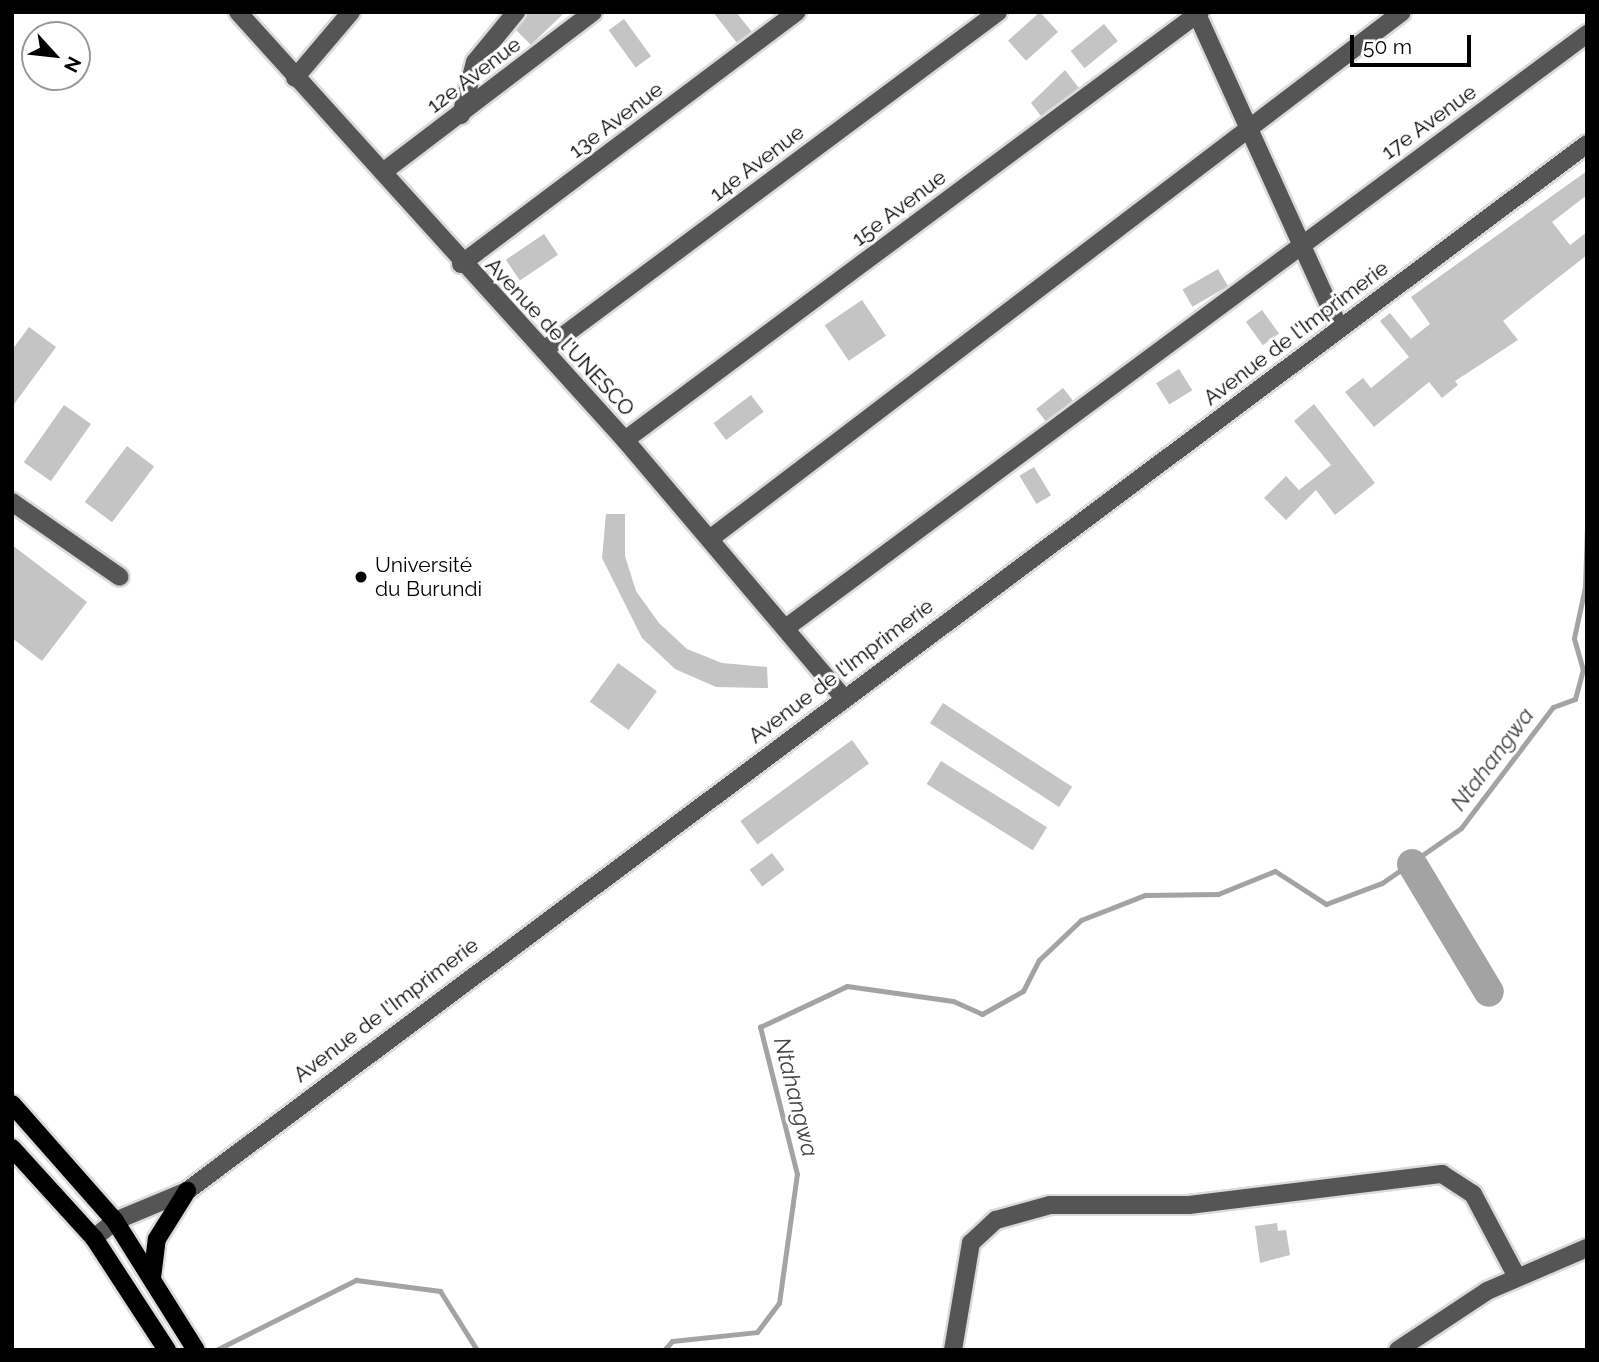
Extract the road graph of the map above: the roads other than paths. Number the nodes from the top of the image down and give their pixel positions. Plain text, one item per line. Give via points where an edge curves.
1 (238, 12) edge
2 (351, 12) edge
3 (516, 12) edge
4 (593, 12) edge
5 (797, 12) edge
6 (998, 12) edge
7 (1402, 12) edge
8 (1198, 13) edge
9 (1587, 34) edge
10 (295, 78) junction
11 (461, 114) junction
12 (1249, 125) junction
13 (1587, 144) edge
14 (383, 172) junction
15 (1298, 246) junction
16 (461, 264) junction
17 (1340, 329) junction
18 (544, 351) junction
19 (625, 440) junction
20 (12, 502) edge
21 (711, 538) junction
22 (120, 577) dead end
23 (787, 627) junction
24 (844, 698) junction
25 (12, 1104) edge
26 (12, 1148) edge
27 (187, 1191) junction
28 (115, 1221) junction
29 (94, 1238) junction
30 (1587, 1248) edge
31 (152, 1278) junction
32 (1517, 1278) junction
33 (167, 1350) edge
34 (196, 1350) edge
35 (954, 1350) edge
36 (1398, 1350) edge

1 - 10 street, Avenue de l'UNESCO
2 - 10 street
3 - 11 street via 475,62
4 - 11 street, 12e Avenue
5 - 16 street, 13e Avenue
6 - 18 street, 14e Avenue
7 - 12 street
8 - 12 street
8 - 19 street, 15e Avenue
9 - 15 street, 17e Avenue
10 - 14 street, Avenue de l'UNESCO
11 - 14 street, 12e Avenue
12 - 15 street
12 - 21 street
13 - 17 street, Avenue de l'Imprimerie
14 - 16 street, Avenue de l'UNESCO
15 - 17 street
15 - 23 street, 17e Avenue
16 - 18 street, Avenue de l'UNESCO
17 - 24 street, Avenue de l'Imprimerie
18 - 19 street, Avenue de l'UNESCO
19 - 21 street, Avenue de l'UNESCO
20 - 22 street
21 - 23 street, Avenue de l'UNESCO
23 - 24 street, Avenue de l'UNESCO
24 - 27 street, Avenue de l'Imprimerie
25 - 28 main road
26 - 29 main road
27 - 28 street, Avenue de l'Imprimerie
27 - 31 main road via 156,1239
28 - 29 street, Avenue de l'Imprimerie
28 - 31 main road
29 - 33 main road
30 - 32 street
31 - 34 main road
32 - 35 street via 1474,1194 1442,1174 1189,1205 1050,1205 996,1220 971,1243
32 - 36 street via 1470,1300

